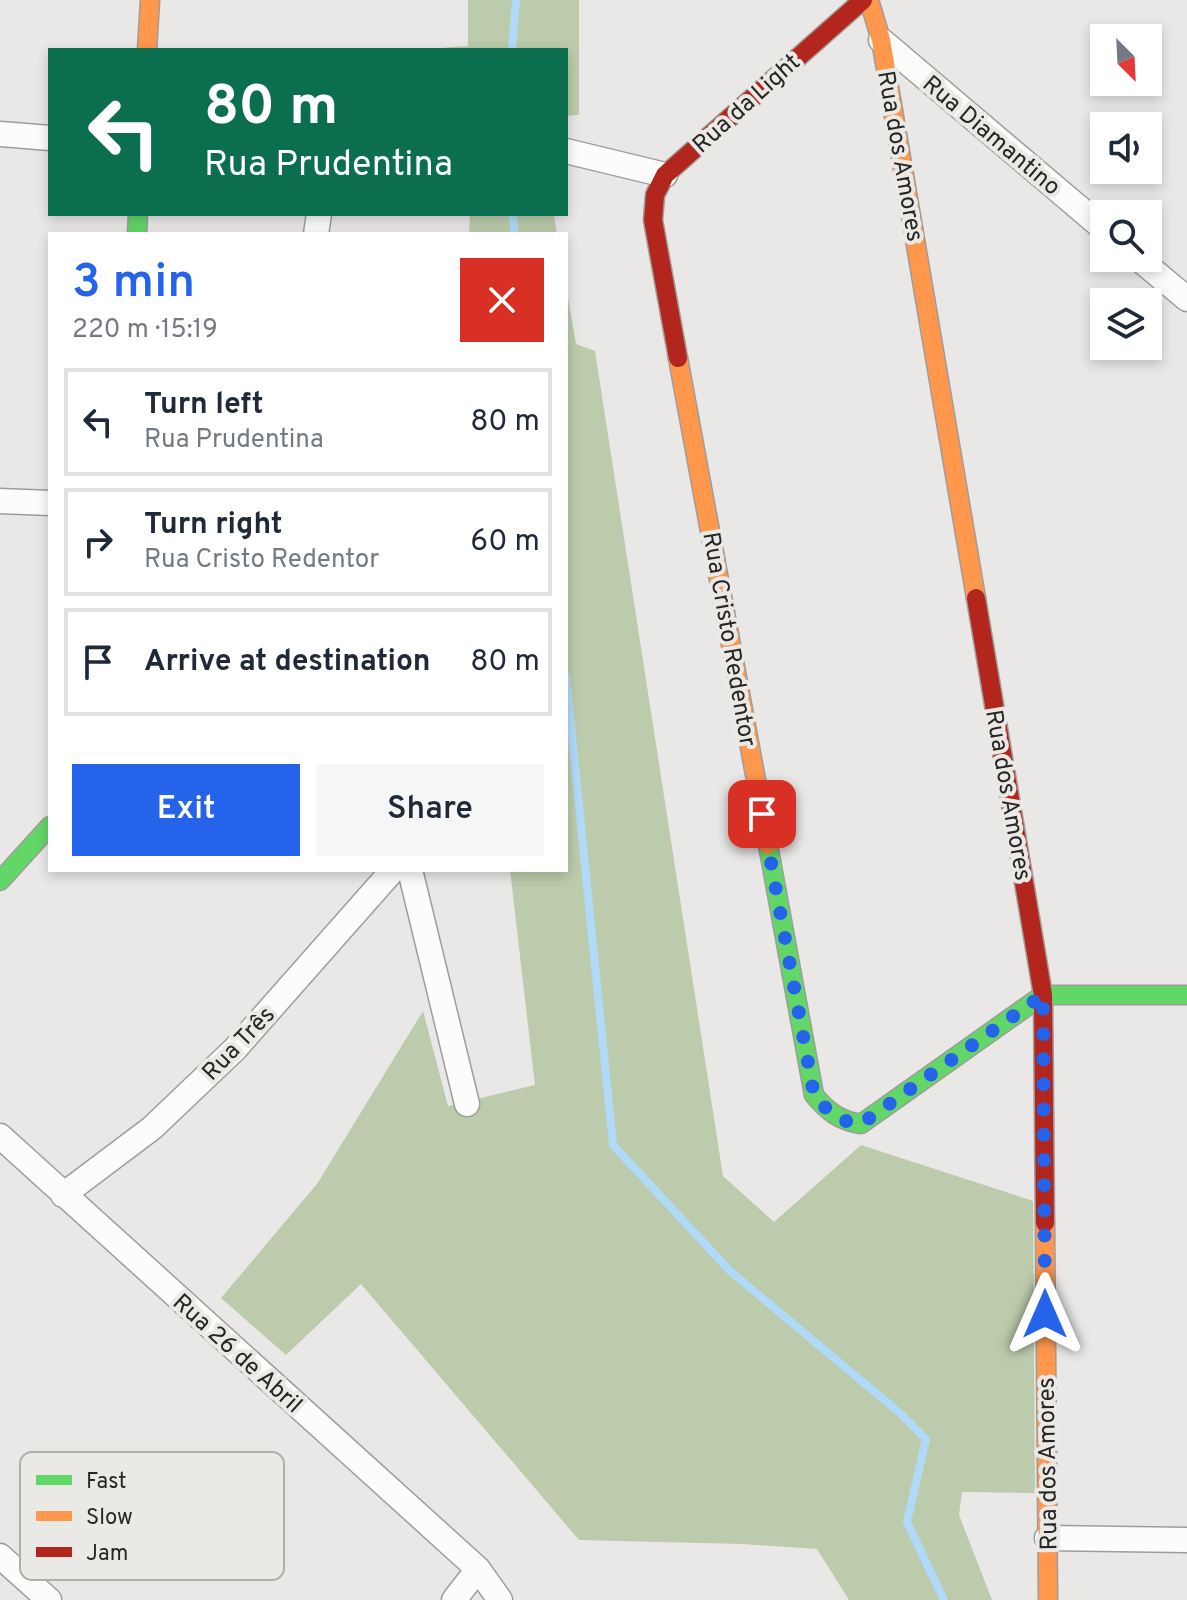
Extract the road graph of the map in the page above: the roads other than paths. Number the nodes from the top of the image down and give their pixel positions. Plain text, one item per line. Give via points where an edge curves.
1 (150, 0) edge
2 (863, 0) edge
3 (869, 0) edge
4 (881, 40) junction
5 (147, 48) edge
6 (0, 134) edge
7 (48, 138) edge
8 (568, 151) edge
9 (665, 175) junction
10 (1090, 217) edge
11 (1155, 272) edge
12 (1187, 299) edge
13 (0, 501) edge
14 (48, 503) edge
15 (48, 828) edge
16 (391, 872) edge
17 (410, 872) edge
18 (1, 880) edge
19 (1043, 995) junction
20 (1187, 995) edge
21 (467, 1104) dead end
22 (0, 1136) edge
23 (63, 1195) junction
24 (1047, 1538) junction
25 (1187, 1540) edge
26 (0, 1556) edge
27 (478, 1569) junction
28 (20, 1574) edge
29 (27, 1580) edge
30 (49, 1600) edge
31 (454, 1600) edge
32 (500, 1600) edge
33 (1048, 1600) edge

1 - 5 street
2 - 9 street, Rua da Light
3 - 4 street, Rua dos Amores
4 - 10 street, Rua Diamantino
4 - 19 street, Rua dos Amores
6 - 7 street
8 - 9 street
9 - 19 street, Rua Cristo Redentor via 655,195 653,220 814,1095 844,1122 861,1124
11 - 12 street
13 - 14 street
15 - 18 street
16 - 23 street, Rua Três via 235,1049 152,1128
17 - 21 street
19 - 20 street
19 - 24 street, Rua dos Amores
22 - 23 street, Rua 26 de Abril
23 - 27 street, Rua 26 de Abril
24 - 25 street
24 - 33 street, Rua dos Amores
26 - 28 street
27 - 31 street
27 - 32 street, Rua 26 de Abril
29 - 30 street

